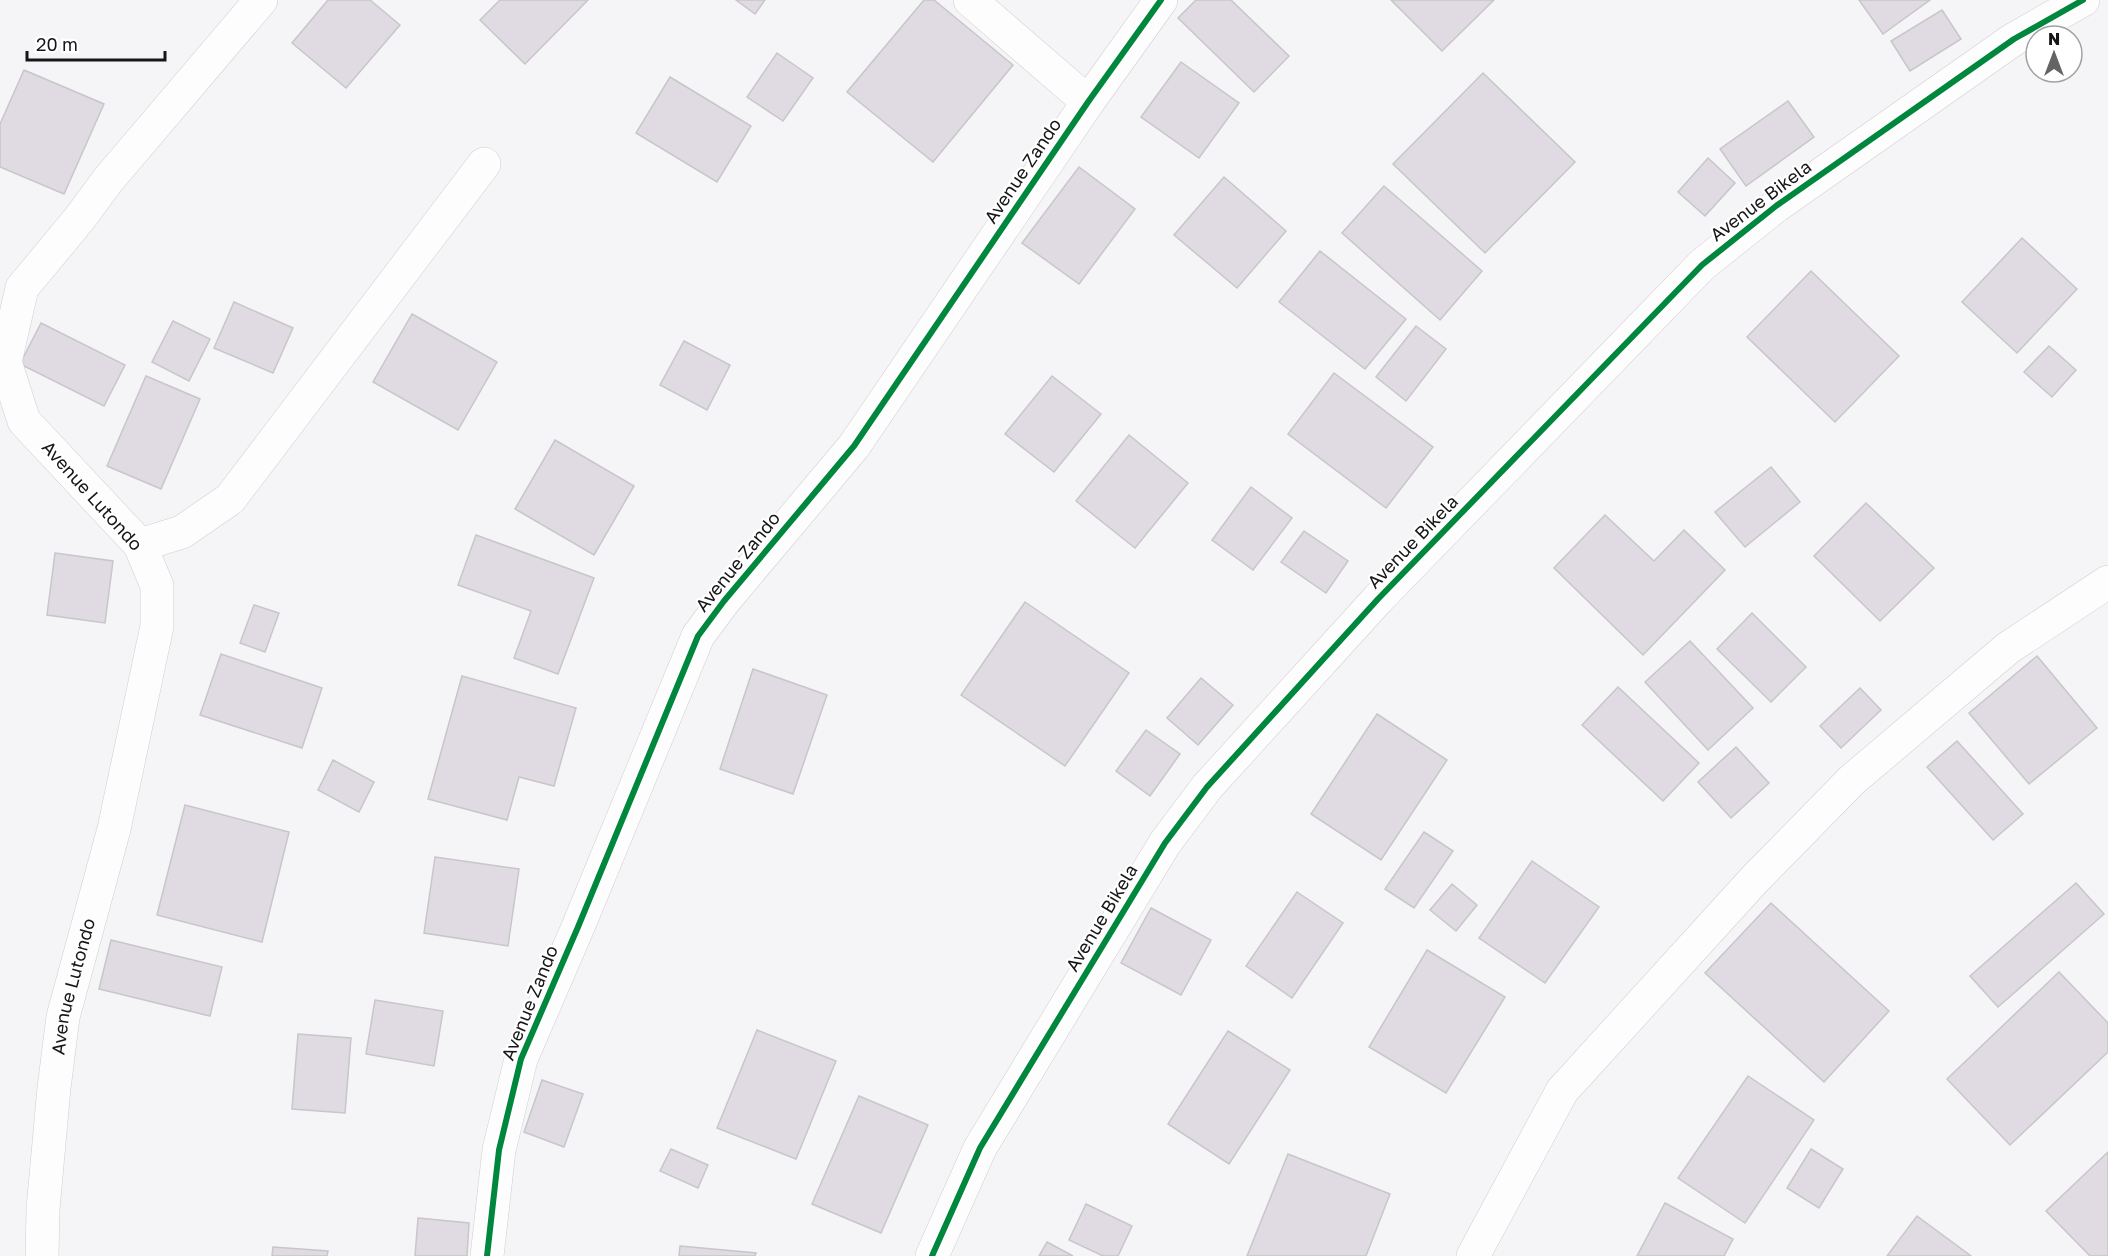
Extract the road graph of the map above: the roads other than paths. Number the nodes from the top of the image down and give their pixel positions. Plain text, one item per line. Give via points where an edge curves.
1 (261, 0) edge
2 (970, 0) edge
3 (1161, 0) edge
4 (2083, 0) edge
5 (1088, 102) junction
6 (484, 164) dead end
7 (140, 545) junction
8 (2108, 582) edge
9 (42, 1256) edge
10 (487, 1256) edge
11 (932, 1256) edge
12 (1473, 1256) edge

1 - 7 street, Avenue Lutondo via 22,288 5,362 24,421
2 - 5 street
3 - 5 street, Avenue Zando
4 - 11 street, Avenue Bikela via 2014,39 1776,206 1702,265 1378,599 1207,787 1165,843 980,1148
5 - 10 street, Avenue Zando via 854,446 698,636 521,1059 499,1150
6 - 7 street via 230,499 182,532
7 - 9 street, Avenue Lutondo via 156,586 156,626 114,829 63,1017 45,1187
8 - 12 street via 2008,648 1852,780 1754,880 1562,1091

